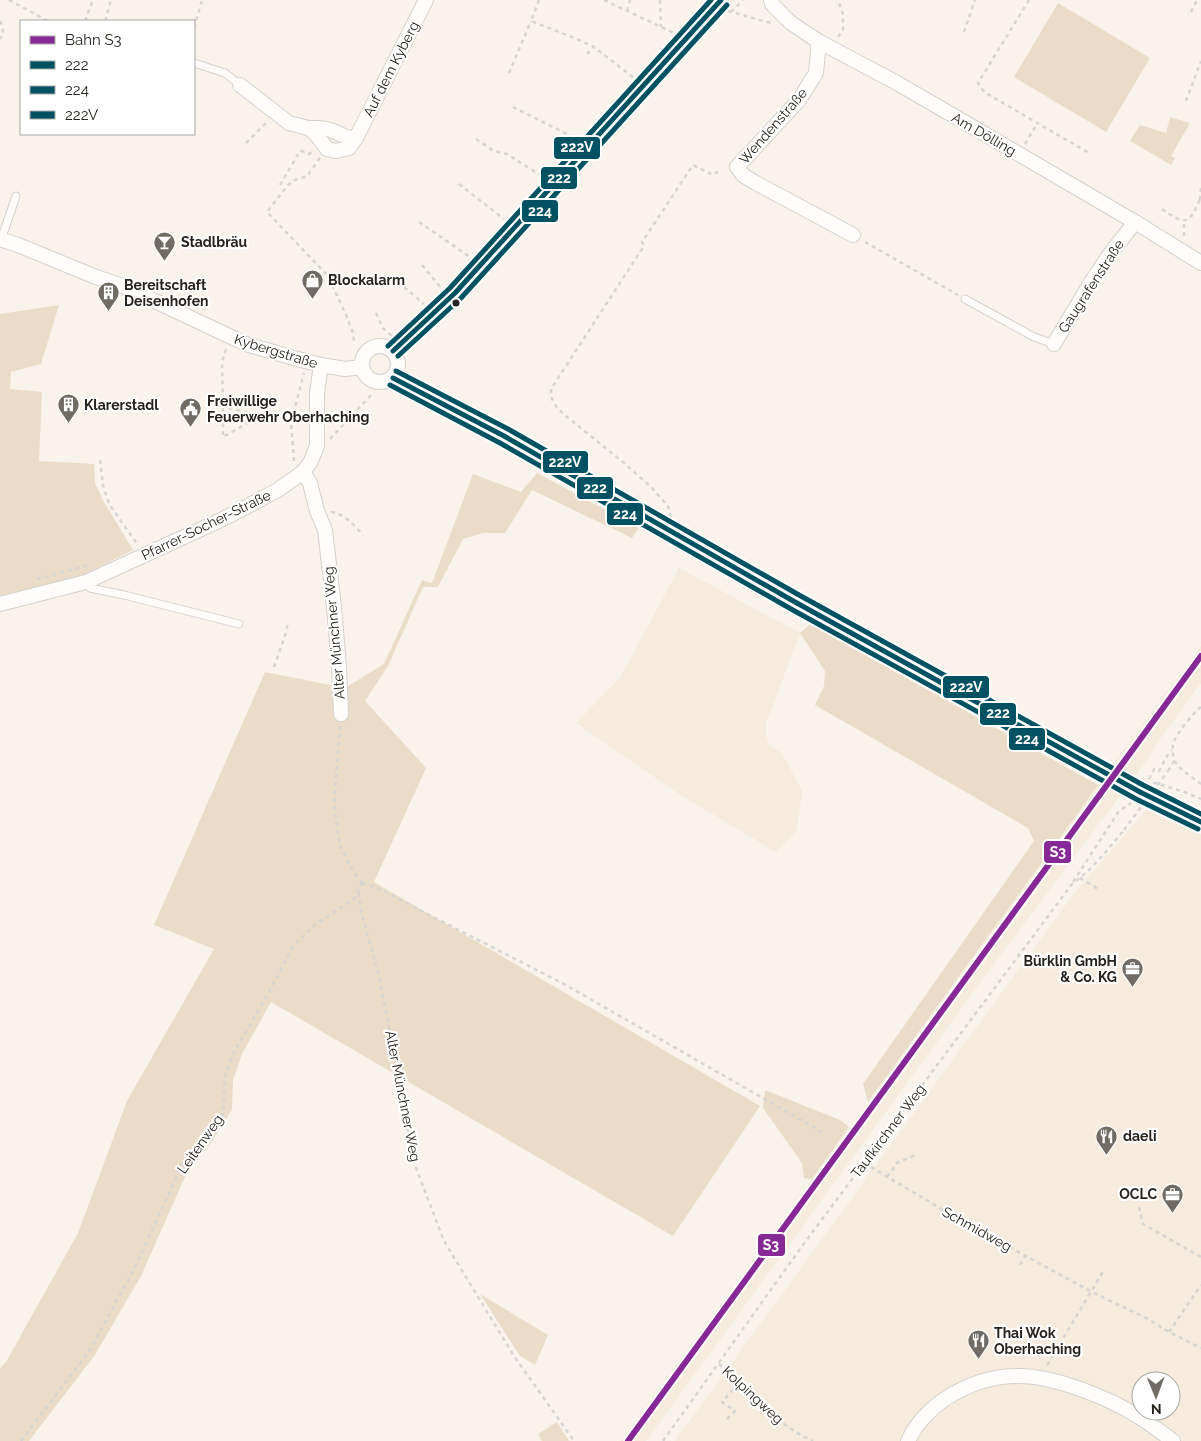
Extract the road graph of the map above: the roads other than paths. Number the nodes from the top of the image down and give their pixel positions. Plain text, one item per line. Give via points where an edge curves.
1 (426, 0) edge
2 (721, 0) edge
3 (771, 0) edge
4 (824, 45) junction
5 (195, 63) edge
6 (240, 85) joint
7 (308, 128) junction
8 (356, 138) junction
9 (16, 196) dead end
10 (1135, 222) junction
11 (853, 235) road end
12 (1, 240) edge
13 (1201, 264) edge
14 (965, 299) road end
15 (1054, 344) joint
16 (393, 351) junction
17 (321, 365) junction
18 (362, 367) junction
19 (392, 378) junction
20 (303, 472) junction
21 (86, 582) junction
22 (0, 604) edge
23 (239, 624) dead end
24 (341, 714) road end
25 (1201, 822) edge
26 (908, 1441) edge
27 (1173, 1441) edge

1 - 8 street, Auf dem Kyberg
2 - 16 street via 450,298
3 - 4 street, Am Dölling via 791,23
4 - 10 street, Am Dölling via 897,83
4 - 11 street, Wendenstraße via 816,73 799,100 737,167 744,176
5 - 6 lane via 225,73
6 - 7 street via 290,123
7 - 8 street via 332,130 345,138
7 - 8 street, Auf dem Kyberg via 327,149 336,151 349,148
9 - 12 lane
10 - 13 street, Am Dölling
10 - 15 street, Gaugrafenstraße via 1090,284
12 - 17 street, Kybergstraße via 124,286 246,344
14 - 15 lane, Gaugrafenstraße via 1034,338
16 - 18 street via 386,347 372,348 366,353
16 - 19 street via 398,368
17 - 18 street, Kybergstraße via 345,369
17 - 20 street, Pfarrer-Socher-Straße via 317,393 317,446
18 - 19 street via 372,380 383,382
19 - 25 street via 488,427 1140,792
20 - 21 street, Pfarrer-Socher-Straße via 278,490 197,531 141,547
20 - 24 street, Alter Münchner Weg via 310,483 325,530 340,666
21 - 22 street, Pfarrer-Socher-Straße
21 - 23 lane via 90,588
26 - 27 street via 912,1431 937,1405 963,1389 988,1380 1016,1376 1040,1377 1100,1397 1138,1416

